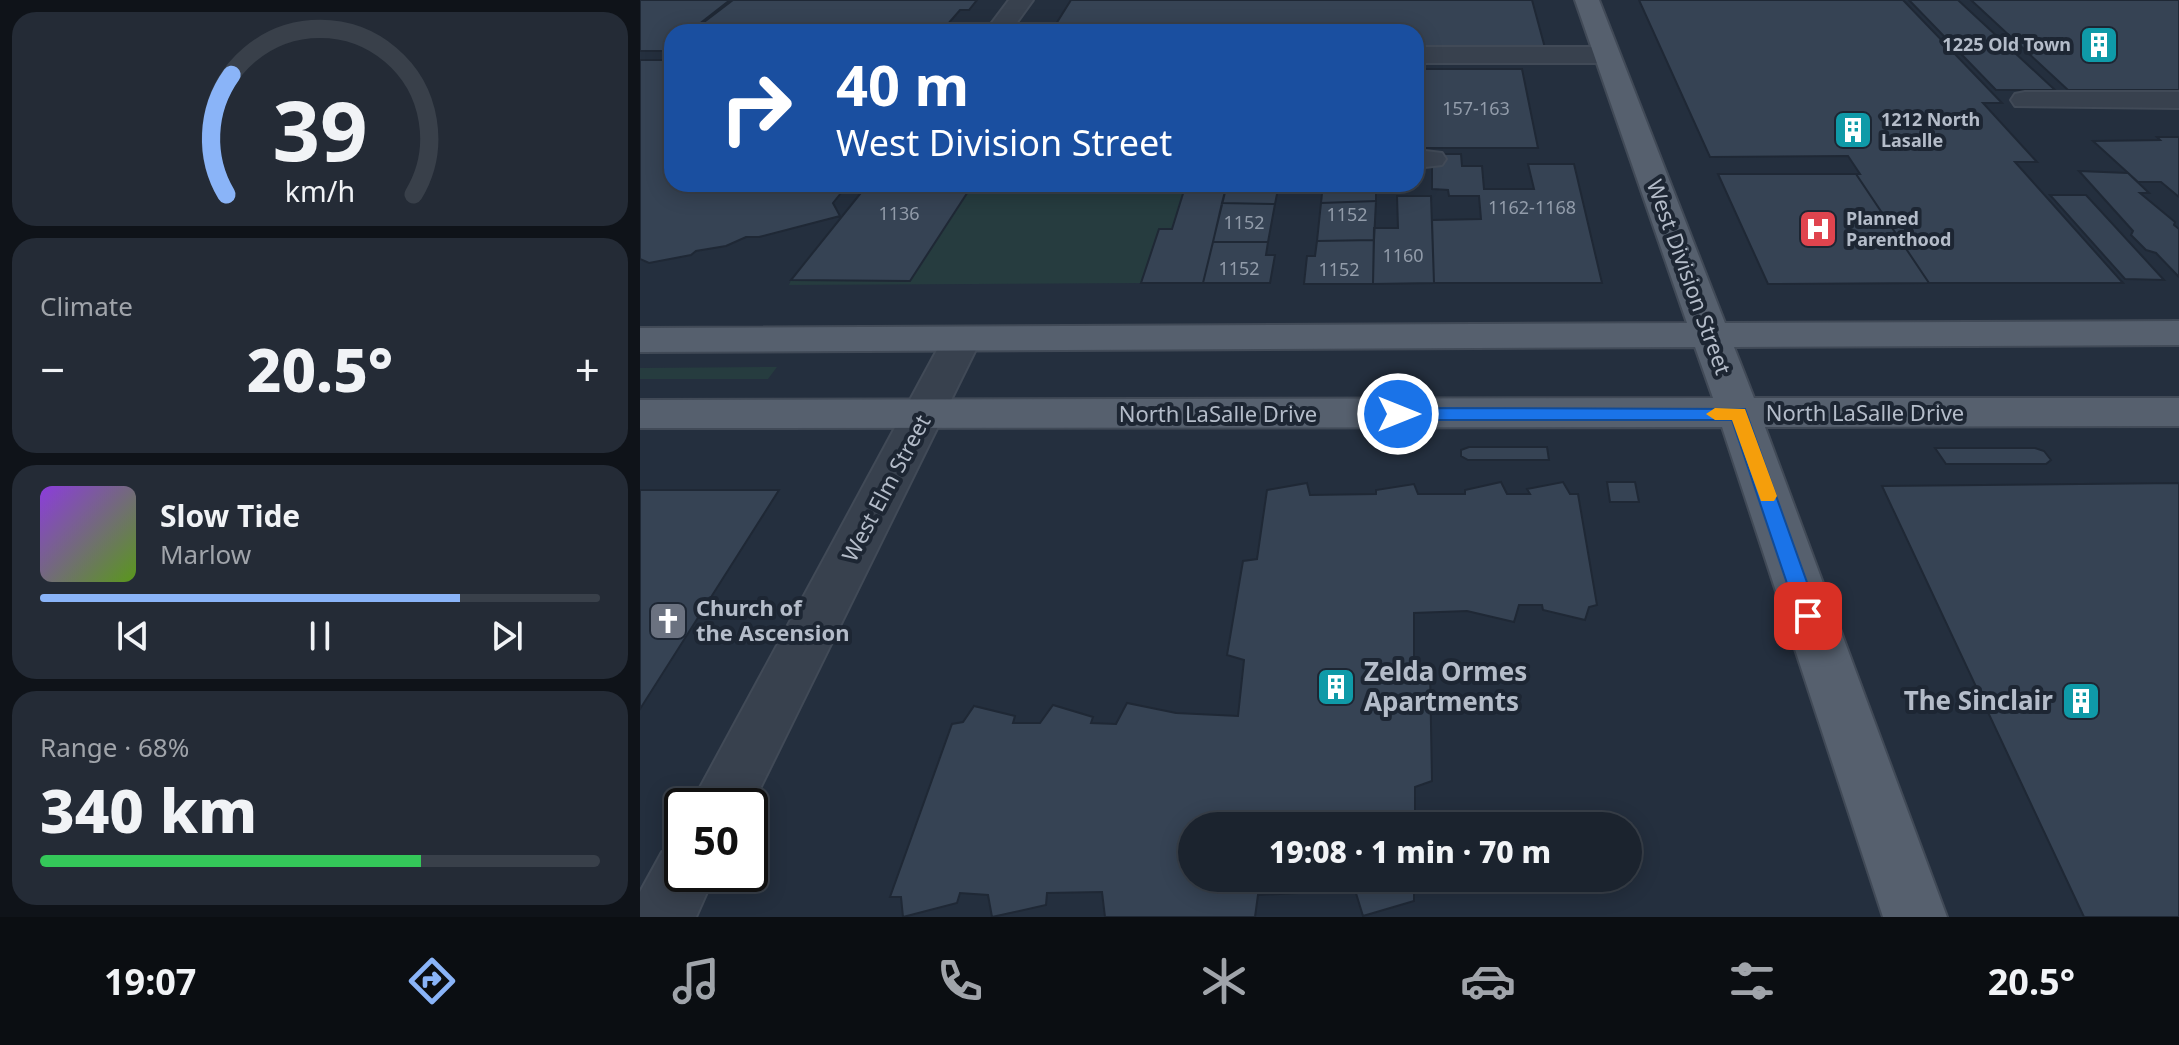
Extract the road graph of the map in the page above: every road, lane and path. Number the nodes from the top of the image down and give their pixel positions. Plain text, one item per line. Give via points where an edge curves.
1 (1021, 0) edge
2 (1587, 0) edge
3 (1003, 24) edge
4 (1424, 55) edge
5 (1607, 55) junction
6 (2025, 100) dead end
7 (2179, 100) edge
8 (2179, 333) edge
9 (1709, 335) junction
10 (962, 339) junction
11 (640, 340) edge
12 (2179, 412) edge
13 (924, 413) junction
14 (640, 414) edge
15 (1739, 414) junction
16 (729, 788) edge
17 (675, 892) edge
18 (662, 917) edge
19 (1915, 917) edge

1 - 3 street
2 - 5 main road, West Division Street
4 - 5 street
5 - 9 main road, West Division Street
6 - 7 street
8 - 9 main road
9 - 10 main road
9 - 15 main road, West Division Street
10 - 11 main road
10 - 13 street, West Elm Street
12 - 15 main road, North LaSalle Drive
13 - 14 main road, North LaSalle Drive
13 - 15 main road, North LaSalle Drive
13 - 16 street, West Elm Street
15 - 19 main road, West Division Street
17 - 18 street

